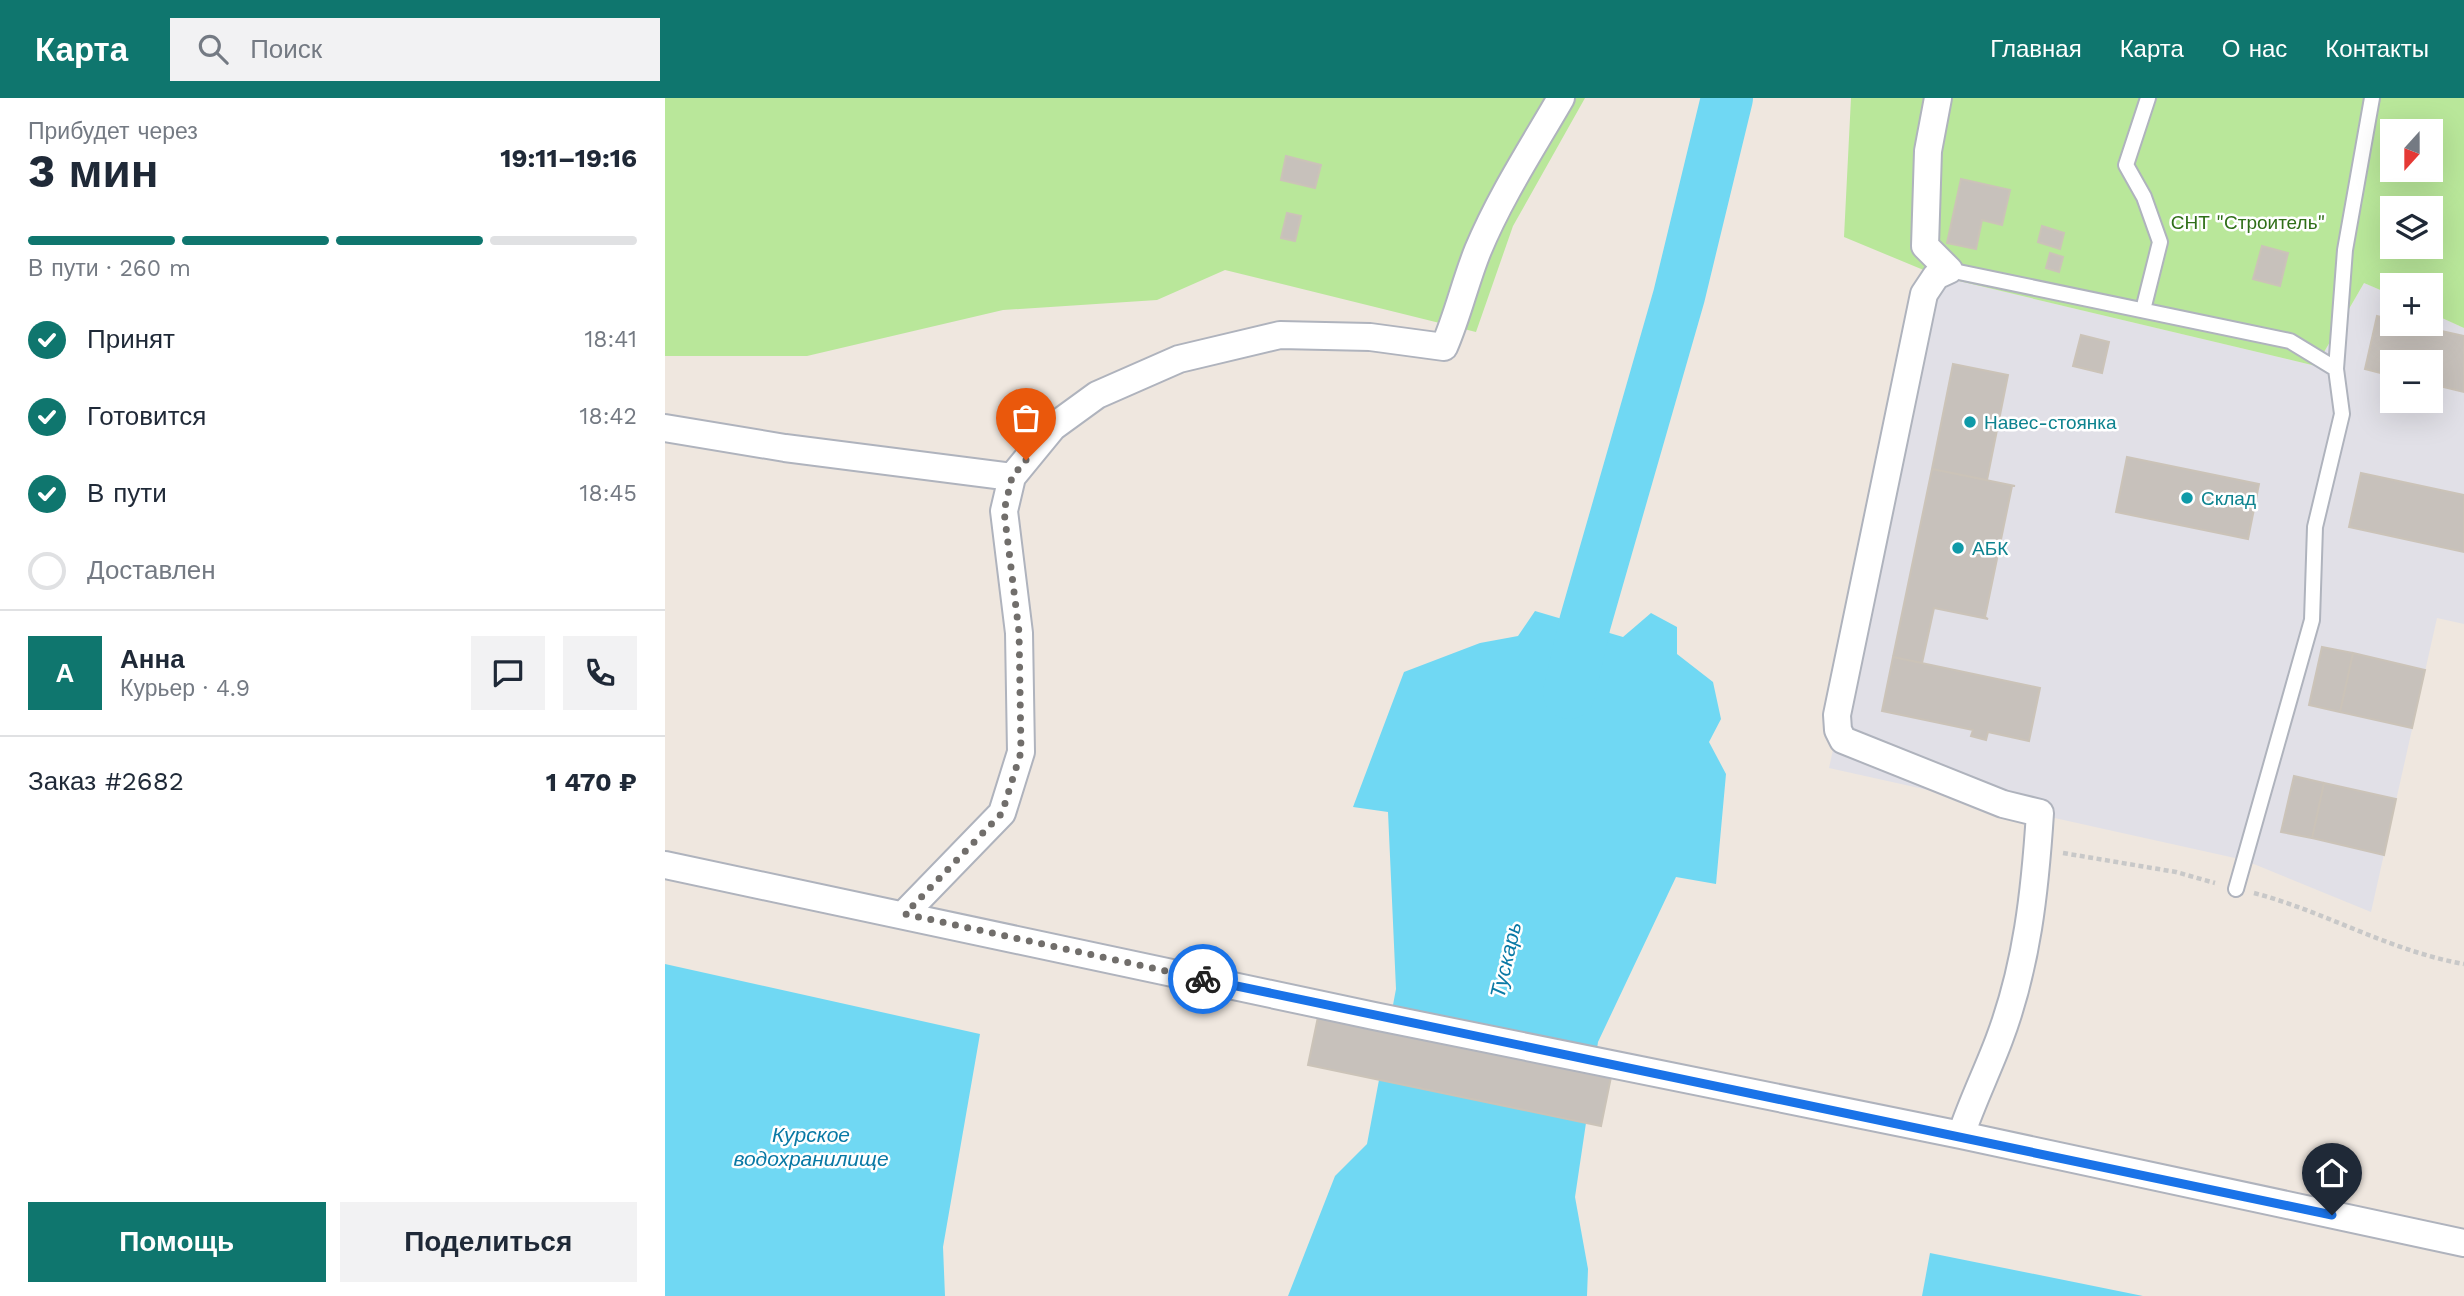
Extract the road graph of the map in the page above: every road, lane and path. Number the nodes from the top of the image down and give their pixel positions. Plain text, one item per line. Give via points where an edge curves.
1 (1561, 98) edge
2 (1938, 98) edge
3 (2148, 98) edge
4 (2372, 98) edge
5 (1949, 270) junction
6 (2143, 310) junction
7 (2336, 369) junction
8 (665, 428) edge
9 (1012, 477) junction
10 (665, 865) edge
11 (2236, 889) dead end
12 (905, 914) junction
13 (1961, 1135) junction
14 (2464, 1243) edge

1 - 9 street via 1496,210 1444,347 1370,337 1280,335 1179,359 1097,395 1053,427
2 - 5 street via 1928,151 1925,246
3 - 6 lane via 2126,165 2144,197 2160,242
4 - 7 lane via 2345,250
5 - 6 lane
5 - 13 street via 1936,276 1924,294 1837,730 1843,740 2003,804 2040,813 2034,905 2020,968 1999,1039
6 - 7 lane via 2290,341
7 - 11 lane via 2342,414 2315,527 2312,620
8 - 9 street
9 - 12 street via 1004,511 1019,632 1021,752 1002,813
10 - 12 street
12 - 13 street via 1374,1016
13 - 14 street

